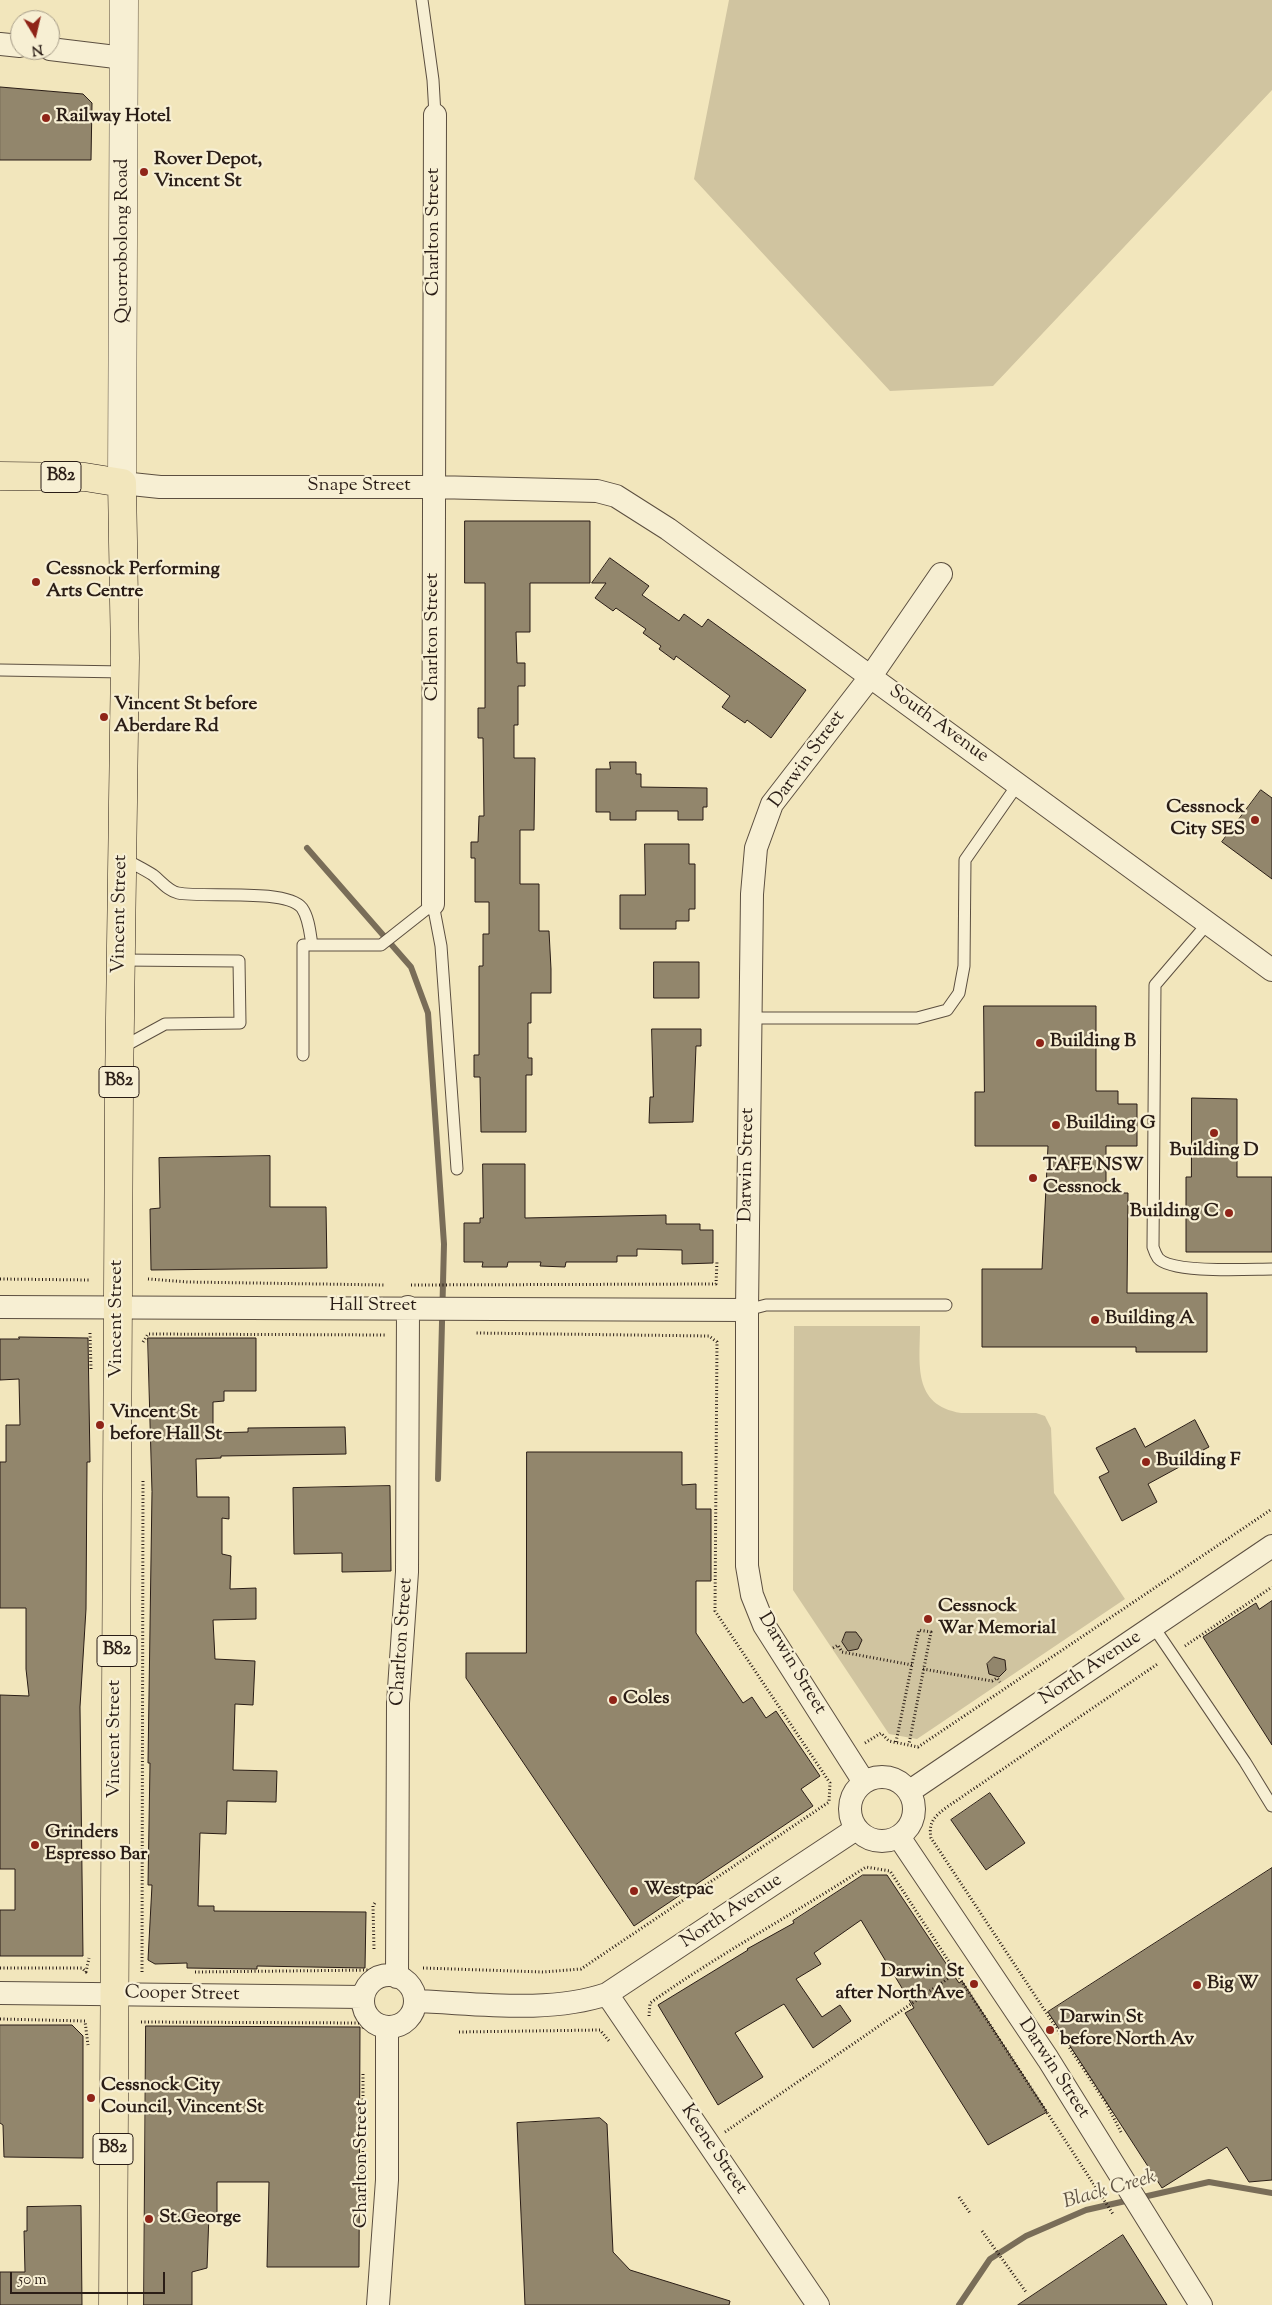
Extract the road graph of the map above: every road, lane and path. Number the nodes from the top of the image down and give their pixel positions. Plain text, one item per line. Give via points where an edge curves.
1 (124, 0) edge
2 (422, 0) edge
3 (60, 50) edge
4 (124, 58) junction
5 (435, 115) joint
6 (0, 476) edge
7 (122, 482) junction
8 (434, 487) junction
9 (597, 491) joint
10 (941, 574) dead end
11 (0, 670) edge
12 (125, 672) junction
13 (871, 676) junction
14 (1018, 784) junction
15 (121, 857) junction
16 (433, 904) junction
17 (1208, 923) junction
18 (312, 945) junction
19 (120, 960) junction
20 (1272, 970) edge
21 (750, 1018) junction
22 (120, 1049) junction
23 (303, 1055) dead end
24 (457, 1170) dead end
25 (717, 1261) dead end
26 (1272, 1269) edge
27 (148, 1279) dead end
28 (0, 1280) edge
29 (91, 1280) dead end
30 (388, 1285) dead end
31 (406, 1285) dead end
32 (946, 1305) dead end
33 (0, 1307) edge
34 (408, 1307) junction
35 (118, 1308) junction
36 (747, 1310) junction
37 (472, 1332) dead end
38 (148, 1334) joint
39 (408, 1334) junction
40 (709, 1336) dead end
41 (143, 1350) dead end
42 (143, 1480) dead end
43 (1272, 1509) edge
44 (1272, 1546) edge
45 (1272, 1587) edge
46 (1153, 1626) junction
47 (833, 1648) dead end
48 (1173, 1654) junction
49 (912, 1665) junction
50 (923, 1669) junction
51 (1000, 1682) dead end
52 (896, 1742) junction
53 (866, 1743) dead end
54 (909, 1744) junction
55 (864, 1782) junction
56 (910, 1791) junction
57 (830, 1802) dead end
58 (1270, 1803) edge
59 (856, 1828) junction
60 (899, 1837) junction
61 (931, 1838) joint
62 (0, 1968) edge
63 (423, 1968) dead end
64 (374, 1970) dead end
65 (86, 1972) dead end
66 (142, 1972) joint
67 (151, 1972) dead end
68 (190, 1972) dead end
69 (956, 1973) junction
70 (397, 1977) junction
71 (0, 1993) edge
72 (114, 1994) junction
73 (606, 1994) junction
74 (363, 1996) junction
75 (414, 2001) junction
76 (0, 2019) edge
77 (85, 2021) dead end
78 (141, 2022) dead end
79 (653, 2022) dead end
80 (387, 2026) junction
81 (364, 2032) dead end
82 (459, 2032) dead end
83 (608, 2041) dead end
84 (363, 2071) dead end
85 (719, 2125) dead end
86 (724, 2133) junction
87 (1125, 2139) dead end
88 (729, 2140) dead end
89 (363, 2188) dead end
90 (959, 2197) dead end
91 (970, 2214) dead end
92 (1113, 2214) dead end
93 (982, 2231) dead end
94 (1026, 2292) dead end
95 (113, 2305) edge
96 (378, 2305) edge
97 (818, 2305) edge
98 (1201, 2305) edge

1 - 4 street, Quorrobolong Road
2 - 5 lane
3 - 4 street
4 - 7 street, Quorrobolong Road
5 - 8 street, Charlton Street
6 - 7 main road, B82 via 85,477
7 - 8 street, Snape Street via 160,487
7 - 12 main road, Vincent Street / B82
8 - 9 street, Snape Street
8 - 16 street, Charlton Street
9 - 13 street, South Avenue via 616,496 668,529
10 - 13 street, Darwin Street
11 - 12 lane
12 - 15 main road, Vincent Street / B82
13 - 14 street, South Avenue
13 - 21 street, Darwin Street via 772,804 756,848
14 - 17 street, South Avenue
14 - 21 lane via 965,860 964,966 959,993 947,1010 917,1018
15 - 18 lane via 153,875 174,892 235,894 297,903 307,918
15 - 19 main road, Vincent Street / B82
16 - 18 lane via 389,940 373,946
16 - 24 lane via 441,946
17 - 20 street, South Avenue
17 - 26 lane via 1155,985 1153,1247 1158,1258 1172,1266 1187,1269
18 - 23 lane via 303,945
19 - 22 main road, Vincent Street / B82
19 - 22 lane via 239,962 240,1023 165,1024
21 - 36 street, Darwin Street
22 - 35 main road, Vincent Street / B82
25 - 31 path, Hall Street via 716,1284
27 - 30 path, Hall Street
28 - 29 path
32 - 36 lane via 766,1305
33 - 35 street, Hall Street
34 - 35 street, Hall Street
34 - 36 street, Hall Street
34 - 39 street, Charlton Street
35 - 72 main road, Vincent Street / B82
36 - 55 street, Darwin Street via 747,1566 752,1595 764,1624
37 - 40 path
38 - 39 path, Hall Street
38 - 41 path, Vincent Street via 143,1340
39 - 70 street, Charlton Street via 408,1572 398,1703
42 - 66 path, Vincent Street
43 - 54 path via 918,1747
44 - 46 street, North Avenue
45 - 48 path, North Avenue
46 - 48 lane
46 - 56 street, North Avenue
47 - 49 path via 838,1645 842,1652
48 - 58 lane
48 - 61 path, North Avenue via 947,1807 931,1822
49 - 50 path via 919,1630 930,1632
49 - 52 path
50 - 51 path via 992,1681 997,1678
50 - 54 path
52 - 53 path via 889,1741 881,1733
52 - 54 path
55 - 56 street via 880,1776 889,1777
55 - 59 street via 854,1793 850,1807
56 - 60 street via 914,1816
57 - 63 path, North Avenue via 581,1969 543,1972
59 - 60 street via 876,1841
59 - 73 street, North Avenue
60 - 98 street, Darwin Street via 1043,2051
61 - 87 path, Darwin Street via 1100,2095
62 - 65 path via 82,1968
64 - 68 path, Cooper Street
66 - 67 path, Cooper Street
69 - 79 path, North Avenue via 890,1871 866,1867 699,1968 650,2004 648,2015
69 - 86 path
69 - 92 path
70 - 74 street via 390,1975 375,1979
70 - 75 street via 410,1986
71 - 72 street, Cooper Street
72 - 74 street, Cooper Street
72 - 95 main road, Vincent Street / B82
73 - 75 street via 573,2003 538,2006
73 - 97 street, Keene Street
74 - 80 street via 368,2017
75 - 80 street via 407,2020
76 - 77 path
78 - 81 path, Cooper Street via 364,2023
80 - 96 street, Charlton Street via 387,2180
82 - 83 path via 600,2030
84 - 89 path, Charlton Street
85 - 86 path
86 - 88 path
90 - 91 path
93 - 94 path

